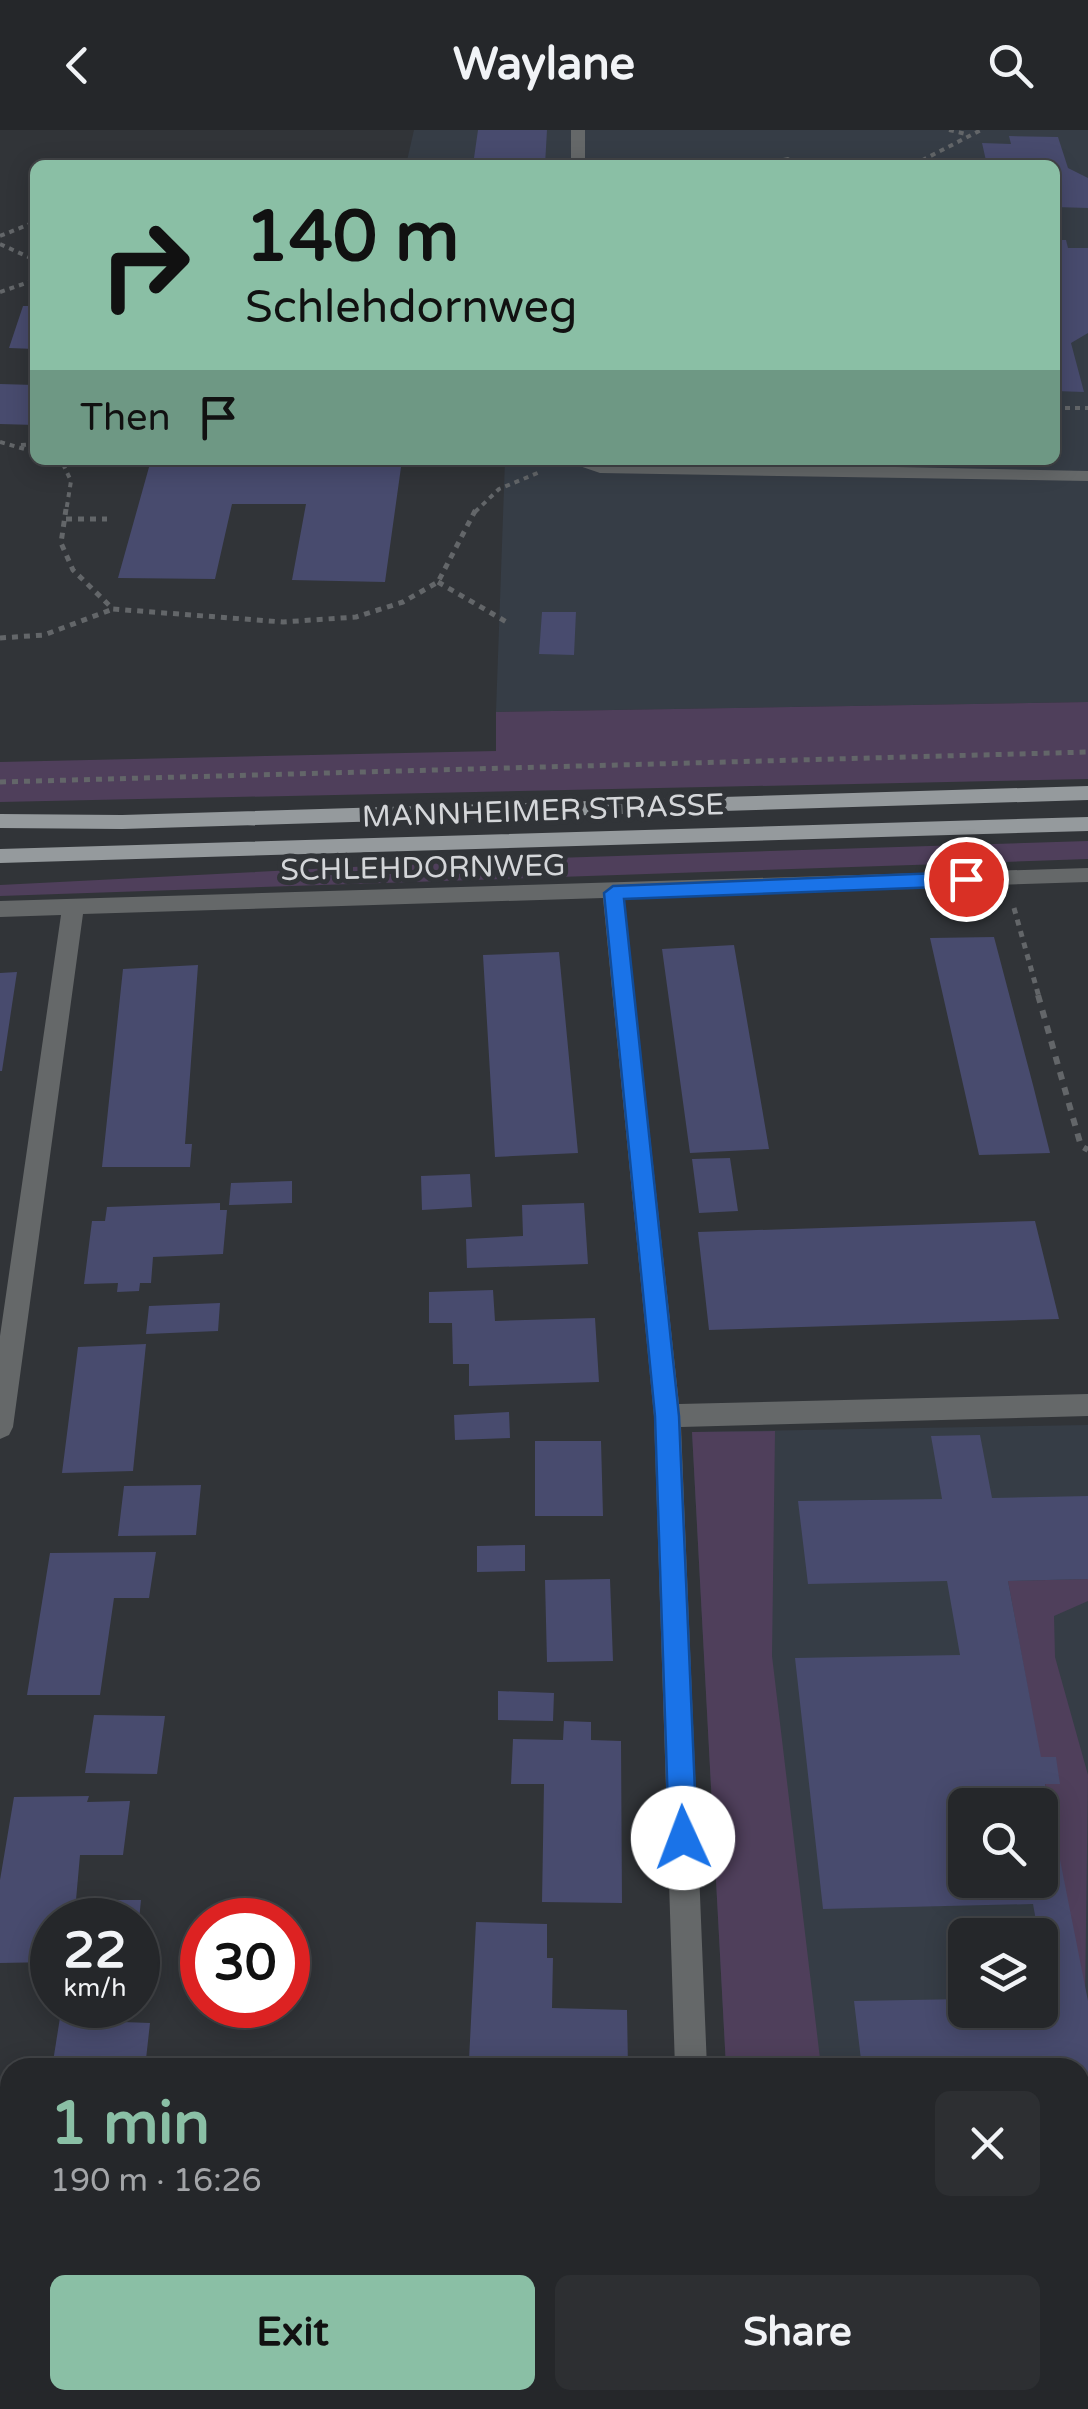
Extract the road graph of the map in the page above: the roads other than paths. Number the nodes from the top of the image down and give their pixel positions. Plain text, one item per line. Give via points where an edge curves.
1 (578, 130) edge
2 (578, 160) edge
3 (589, 465) edge
4 (1056, 465) edge
5 (1064, 475) junction
6 (1088, 476) edge
7 (1088, 792) edge
8 (0, 821) edge
9 (1088, 824) edge
10 (0, 856) edge
11 (1088, 875) edge
12 (613, 893) junction
13 (73, 906) junction
14 (0, 909) edge
15 (1088, 1405) edge
16 (667, 1416) junction
17 (0, 1427) edge
18 (692, 2058) edge

1 - 2 street
3 - 5 street
4 - 5 street
5 - 6 street
7 - 8 main road, MANNHEIMER STRASSE
9 - 10 main road, MANNHEIMER STRASSE
11 - 12 street, SCHLEHDORNWEG
12 - 13 street, SCHLEHDORNWEG
12 - 16 street
13 - 14 street, SCHLEHDORNWEG
13 - 17 street
15 - 16 street
16 - 18 street

